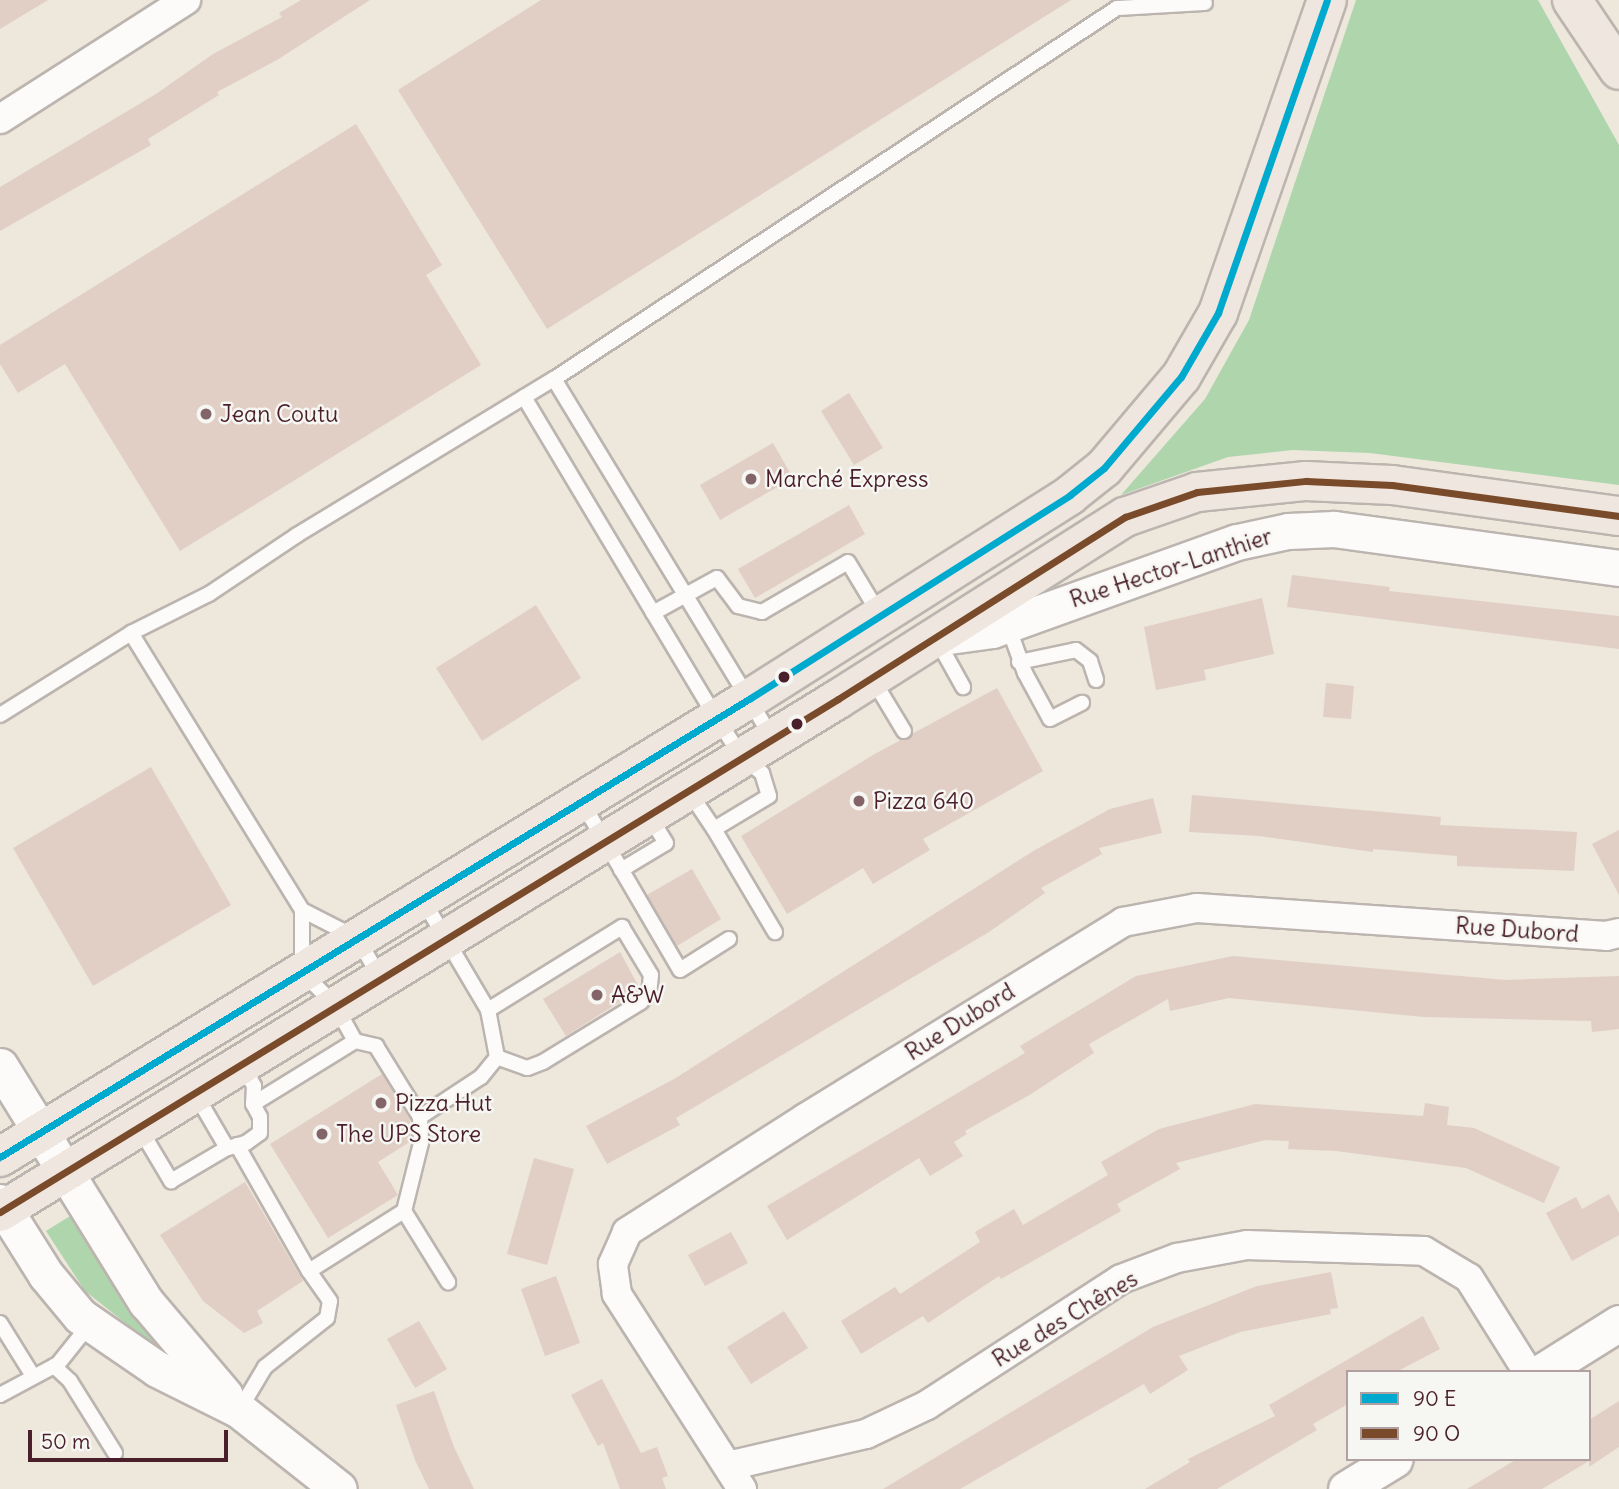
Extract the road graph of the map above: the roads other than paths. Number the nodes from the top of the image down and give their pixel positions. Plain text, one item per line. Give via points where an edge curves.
1 (186, 0) edge
2 (1327, 0) edge
3 (1572, 0) edge
4 (1205, 3) dead end
5 (1619, 70) edge
6 (0, 119) edge
7 (554, 379) junction
8 (524, 397) junction
9 (1619, 516) edge
10 (1619, 568) edge
11 (685, 595) junction
12 (1002, 611) junction
13 (653, 613) junction
14 (880, 617) junction
15 (131, 633) junction
16 (935, 638) junction
17 (1019, 662) junction
18 (872, 678) junction
19 (1096, 680) dead end
20 (963, 688) dead end
21 (749, 699) junction
22 (1082, 704) dead end
23 (0, 715) edge
24 (717, 719) junction
25 (904, 731) dead end
26 (759, 757) junction
27 (688, 791) junction
28 (582, 802) junction
29 (714, 829) junction
30 (612, 856) junction
31 (422, 899) junction
32 (302, 910) junction
33 (775, 932) dead end
34 (1619, 933) edge
35 (444, 938) junction
36 (357, 939) junction
37 (729, 940) dead end
38 (302, 972) junction
39 (380, 977) junction
40 (335, 1005) junction
41 (488, 1010) junction
42 (355, 1041) junction
43 (497, 1057) junction
44 (242, 1064) junction
45 (0, 1066) edge
46 (195, 1093) junction
47 (254, 1104) junction
48 (419, 1117) junction
49 (139, 1128) junction
50 (41, 1132) junction
51 (232, 1147) junction
52 (0, 1157) edge
53 (66, 1174) junction
54 (2, 1208) edge
55 (404, 1210) junction
56 (309, 1271) junction
57 (448, 1282) dead end
58 (0, 1323) edge
59 (1619, 1323) edge
60 (90, 1324) junction
61 (54, 1366) junction
62 (1527, 1370) edge
63 (1544, 1370) edge
64 (33, 1376) junction
65 (0, 1395) edge
66 (239, 1410) junction
67 (115, 1453) dead end
68 (1392, 1461) edge
69 (735, 1478) edge
70 (340, 1489) edge
71 (1346, 1489) edge

1 - 6 street
2 - 14 main road via 1234,275 1181,377 1130,442 1087,482
3 - 5 main road
4 - 7 lane via 1117,8
7 - 8 lane
7 - 11 lane
8 - 13 lane
8 - 15 lane via 209,594
9 - 12 main road via 1362,482 1233,486 1197,492 1125,517
10 - 12 street, Rue Hector-Lanthier via 1311,528 1237,542
11 - 13 lane
11 - 14 lane via 718,578 738,606 762,612 848,562
11 - 21 lane
12 - 16 main road
12 - 17 lane
13 - 24 lane
14 - 21 main road
15 - 23 lane
15 - 32 lane
16 - 18 main road
16 - 20 lane
17 - 19 lane via 1076,650 1090,661
17 - 22 lane via 1050,719
18 - 25 lane
18 - 26 main road
21 - 24 main road
21 - 26 lane
24 - 26 lane
24 - 28 main road
26 - 27 main road
26 - 29 lane via 769,796
27 - 29 lane
27 - 30 main road via 648,815
28 - 30 lane
28 - 31 main road
29 - 33 lane
30 - 35 main road
30 - 37 lane via 680,970
31 - 35 lane
31 - 36 main road
32 - 36 lane
32 - 38 lane
34 - 69 street, Rue Dubord via 1606,936 1197,908 1123,922 627,1232 613,1264 617,1294
35 - 39 main road
35 - 41 lane
36 - 38 main road
36 - 39 lane
38 - 40 lane
38 - 50 main road
39 - 40 main road
40 - 42 lane
40 - 44 main road
41 - 43 lane
41 - 43 lane via 622,927 651,975 646,998 537,1065 520,1067
42 - 47 lane
42 - 48 lane via 376,1046
43 - 48 lane via 481,1077
44 - 46 main road
44 - 47 lane via 254,1086
45 - 50 street
46 - 49 main road
46 - 51 lane
47 - 51 lane via 260,1132
48 - 55 lane via 421,1143
49 - 51 lane via 171,1181
49 - 53 main road
50 - 52 main road
50 - 53 street
51 - 56 lane
53 - 54 main road
53 - 66 street via 146,1302
54 - 60 street via 55,1288
55 - 56 lane
55 - 57 lane
56 - 66 lane via 330,1301 327,1318 265,1367
58 - 64 lane
59 - 63 street
60 - 61 lane
60 - 66 street via 157,1369
61 - 64 lane
61 - 67 lane via 70,1381
62 - 69 street, Rue des Chênes via 1469,1278 1424,1251 1247,1245 1177,1258 1121,1279 927,1405 866,1434
64 - 65 lane
66 - 70 street
68 - 71 street

